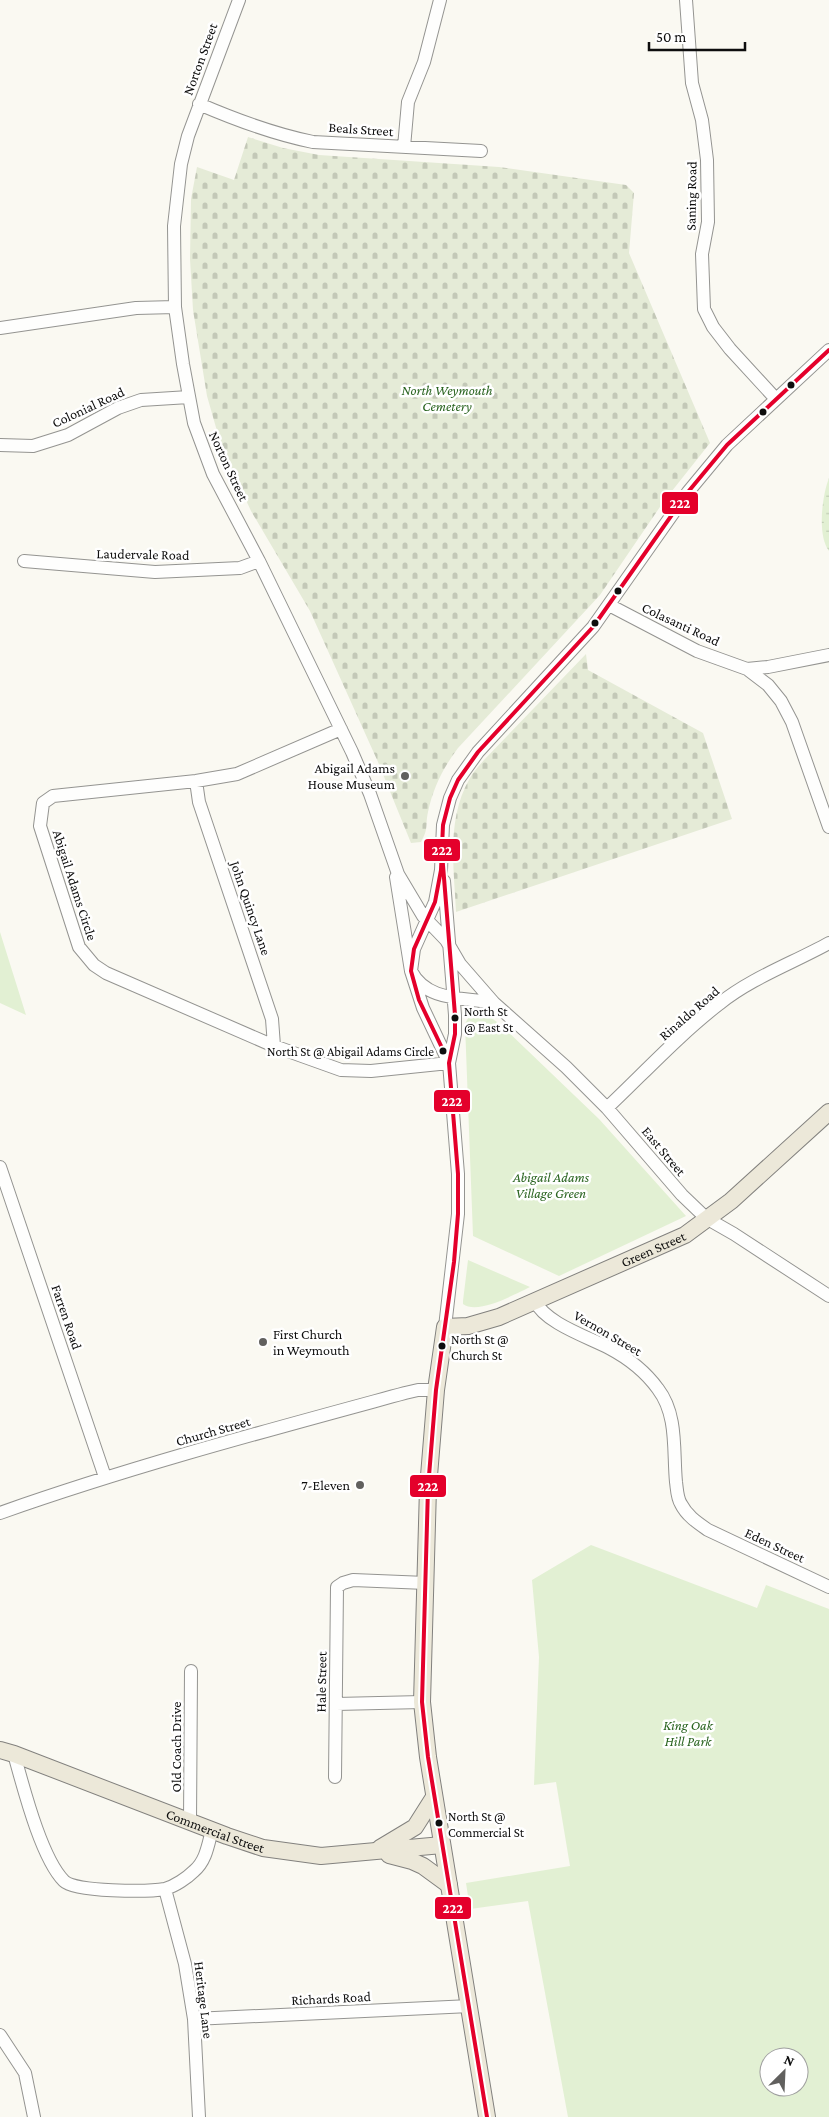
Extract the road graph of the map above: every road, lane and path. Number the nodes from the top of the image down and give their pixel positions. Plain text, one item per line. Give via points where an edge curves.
1 (239, 0) edge
2 (440, 0) edge
3 (686, 0) edge
4 (200, 104) junction
5 (404, 147) junction
6 (480, 151) dead end
7 (175, 307) junction
8 (0, 328) edge
9 (829, 350) edge
10 (189, 398) junction
11 (775, 398) junction
12 (0, 445) edge
13 (24, 561) dead end
14 (259, 561) junction
15 (609, 605) junction
16 (829, 655) edge
17 (747, 669) junction
18 (341, 729) junction
19 (196, 781) junction
20 (829, 827) edge
21 (442, 853) junction
22 (393, 862) junction
23 (428, 921) junction
24 (829, 943) edge
25 (449, 945) junction
26 (411, 971) junction
27 (454, 997) junction
28 (494, 1003) junction
29 (274, 1046) junction
30 (449, 1063) junction
31 (607, 1108) junction
32 (829, 1112) edge
33 (0, 1167) edge
34 (706, 1218) junction
35 (829, 1296) edge
36 (535, 1302) junction
37 (445, 1327) junction
38 (436, 1390) junction
39 (105, 1477) junction
40 (0, 1513) edge
41 (708, 1530) joint
42 (426, 1583) junction
43 (829, 1587) edge
44 (191, 1671) dead end
45 (422, 1702) junction
46 (336, 1704) junction
47 (7, 1752) edge
48 (335, 1776) dead end
49 (434, 1797) junction
50 (190, 1822) junction
51 (212, 1830) junction
52 (442, 1849) junction
53 (377, 1851) junction
54 (449, 1885) junction
55 (165, 1889) junction
56 (470, 2006) junction
57 (194, 2019) junction
58 (0, 2035) edge
59 (34, 2117) edge
60 (199, 2117) edge
61 (488, 2117) edge

1 - 4 street, Norton Street
2 - 5 street, Beals Street via 424,62 408,102
3 - 11 street, Saning Road via 692,83 702,120 707,160 708,222 702,254 704,309 713,328
4 - 5 street, Beals Street via 313,142
4 - 7 street, Norton Street via 181,164 174,226
5 - 6 street
7 - 8 street via 136,308
7 - 10 street, Norton Street
9 - 11 street
10 - 12 street, Colonial Road via 141,400 118,408 68,435 33,446
10 - 14 street, Norton Street via 194,423 213,474
11 - 15 street via 698,478
13 - 14 street, Laudervale Road via 148,572 246,567
14 - 18 street, Norton Street
15 - 17 street, Colasanti Road via 697,651
15 - 21 street via 463,772 447,806
16 - 17 street, Colasanti Road
17 - 20 street via 768,685 792,722
18 - 19 street, Abigail Adams Circle via 237,774
18 - 22 street, Norton Street via 370,794
19 - 29 street, John Quincy Lane via 200,802 272,1019
19 - 29 street, Abigail Adams Circle via 52,796 43,803 40,826 79,947 94,965
21 - 23 street via 438,892
21 - 25 street
22 - 23 street, Norton Street via 407,892
22 - 26 street, Norton Street
23 - 25 street, Norton Street
23 - 26 street via 414,949
24 - 31 street, Rinaldo Road via 720,1003
25 - 27 street
25 - 28 street, East Street via 460,964
26 - 27 street via 424,989
26 - 30 street, Norton Street via 423,1008
27 - 28 street
27 - 30 street via 455,1034
28 - 31 street, East Street
29 - 30 street, Abigail Adams Circle via 341,1070 371,1072
30 - 37 street via 458,1214
31 - 34 street, East Street
32 - 34 main road, Green Street via 732,1201
33 - 39 street, Farren Road
34 - 35 street, East Street
34 - 36 main road, Green Street via 685,1235
36 - 37 main road, Green Street via 480,1323
36 - 41 street, Vernon Street via 550,1318 632,1362 659,1390 666,1401 674,1438 680,1504
37 - 38 main road
38 - 39 street, Church Street via 405,1393
38 - 42 main road via 428,1488
39 - 40 street, Church Street
41 - 43 street, Eden Street
42 - 45 main road
42 - 46 street, Hale Street via 353,1580 337,1587
44 - 50 street, Old Coach Drive
45 - 46 street
45 - 49 main road
46 - 48 street, Hale Street
47 - 50 main road, Commercial Street
47 - 55 street via 46,1850 65,1882 79,1888
49 - 52 main road
49 - 53 main road via 415,1827
50 - 51 main road, Commercial Street
51 - 53 main road, Commercial Street via 263,1848 321,1856
51 - 55 street via 205,1857 195,1871
52 - 53 main road, Commercial Street
52 - 54 main road
53 - 54 main road via 423,1866
54 - 56 main road
55 - 57 street, Heritage Lane via 185,1964
56 - 57 street, Richards Road
56 - 61 main road
57 - 60 street, Heritage Lane
58 - 59 street via 25,2073

